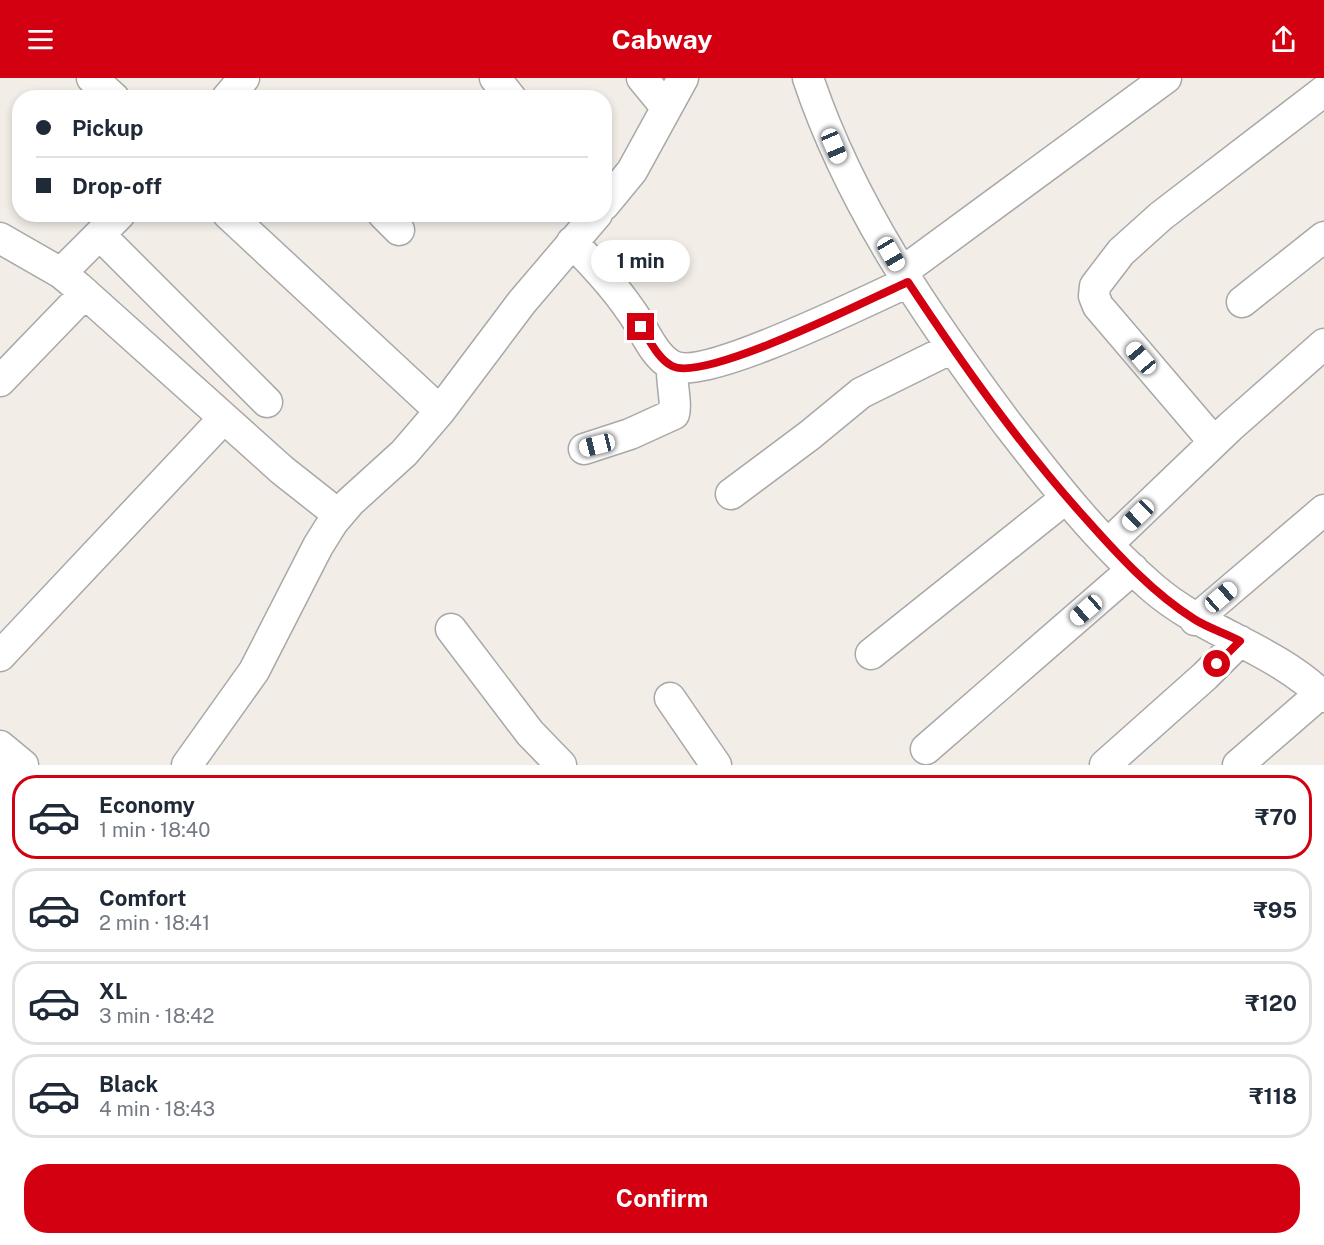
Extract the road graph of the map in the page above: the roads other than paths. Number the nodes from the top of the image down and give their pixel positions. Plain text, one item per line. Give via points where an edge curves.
1 (93, 78) edge
2 (495, 78) edge
3 (642, 78) edge
4 (683, 78) edge
5 (807, 78) edge
6 (1166, 78) edge
7 (106, 90) edge
8 (505, 90) edge
9 (1324, 91) edge
10 (665, 106) junction
11 (612, 194) edge
12 (237, 222) edge
13 (589, 222) edge
14 (110, 225) edge
15 (1324, 237) edge
16 (0, 238) edge
17 (572, 242) junction
18 (61, 273) junction
19 (905, 277) junction
20 (86, 293) junction
21 (1242, 302) dead end
22 (1324, 344) edge
23 (952, 348) junction
24 (672, 366) junction
25 (0, 381) edge
26 (267, 402) dead end
27 (440, 411) junction
28 (224, 418) junction
29 (1214, 442) junction
30 (584, 448) dead end
31 (731, 494) dead end
32 (1066, 498) junction
33 (1324, 510) edge
34 (339, 515) junction
35 (1108, 544) junction
36 (1133, 569) junction
37 (1195, 620) junction
38 (450, 629) dead end
39 (1240, 641) junction
40 (871, 654) dead end
41 (0, 656) edge
42 (1322, 695) edge
43 (670, 698) dead end
44 (0, 746) edge
45 (926, 749) dead end
46 (23, 765) edge
47 (187, 765) edge
48 (561, 765) edge
49 (716, 765) edge
50 (1105, 765) edge
51 (1238, 765) edge

1 - 7 street
2 - 8 street
3 - 10 street
4 - 10 street
5 - 19 street via 842,167
6 - 19 street
9 - 29 street via 1161,216 1121,252 1095,286 1094,296 1104,314
10 - 11 street via 632,171
12 - 27 street
13 - 17 street
14 - 18 street
14 - 26 street
15 - 21 street
16 - 18 street
17 - 24 street via 608,280 662,358
17 - 27 street
18 - 20 street
19 - 23 street
19 - 24 street via 749,352 696,367
20 - 25 street
20 - 28 street
22 - 29 street
23 - 31 street via 861,393
23 - 32 street
24 - 30 street via 674,414 620,438
27 - 34 street via 404,453
28 - 34 street
28 - 41 street
29 - 35 street
32 - 35 street
32 - 40 street
33 - 37 street
34 - 47 street via 318,546 254,671
35 - 36 street
36 - 37 street
36 - 45 street
37 - 39 street
38 - 48 street via 530,734
39 - 42 street via 1277,659
39 - 50 street
42 - 51 street
43 - 49 street
44 - 46 street

